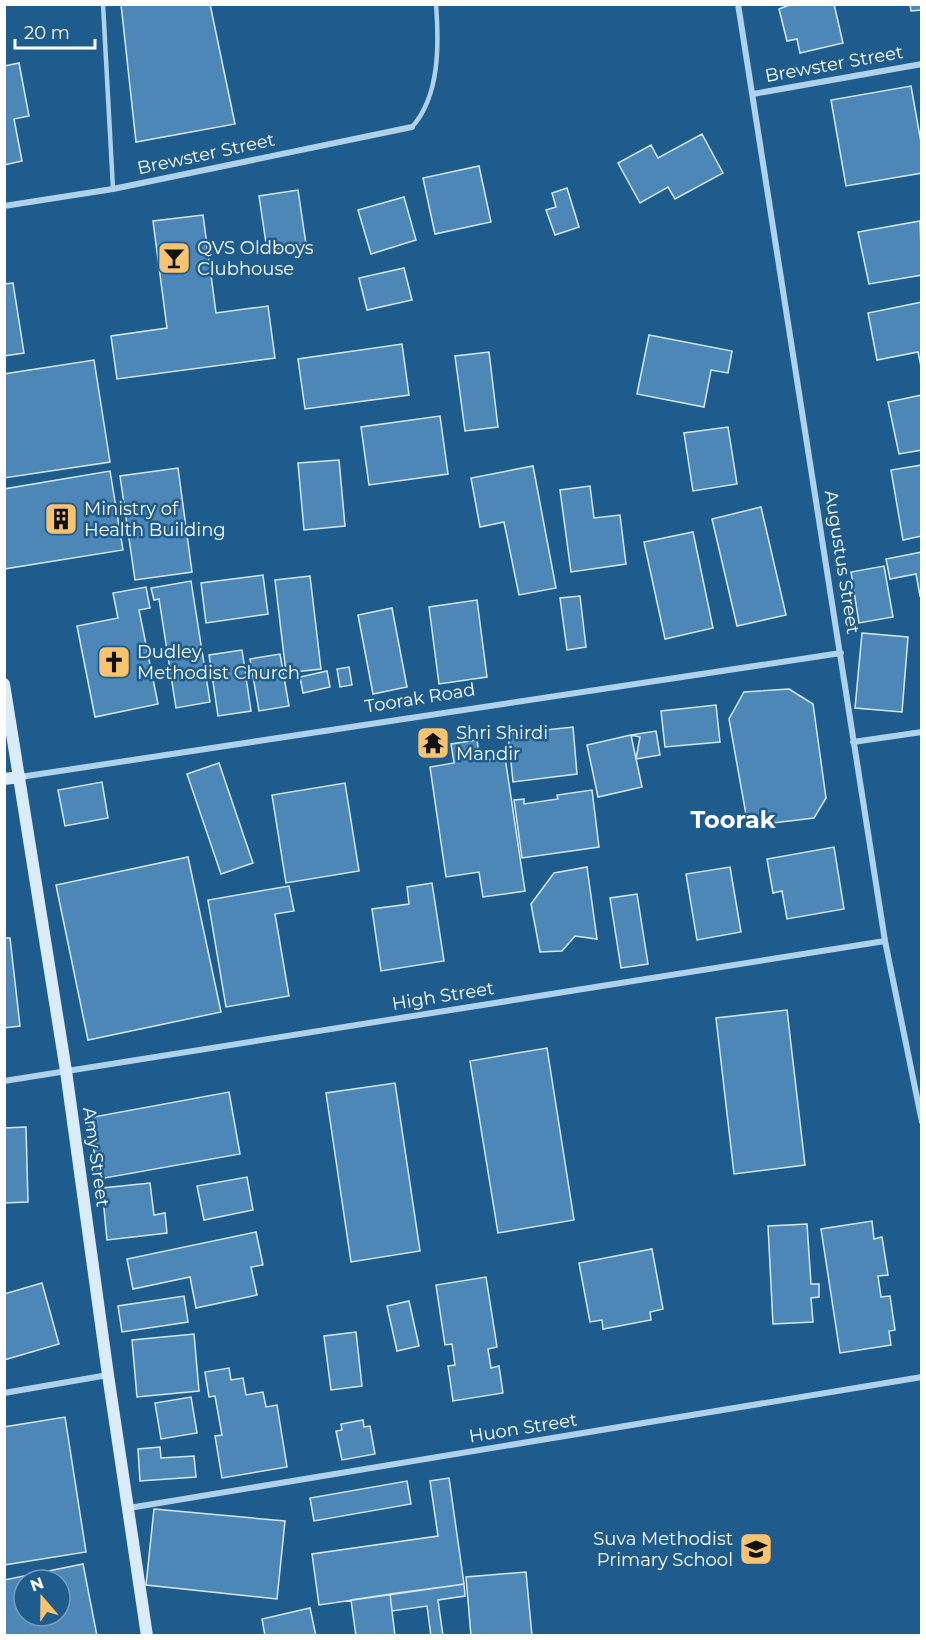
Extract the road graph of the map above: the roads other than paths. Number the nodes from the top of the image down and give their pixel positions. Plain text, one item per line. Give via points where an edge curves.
1 (103, 4) edge
2 (436, 4) edge
3 (738, 4) edge
4 (921, 64) edge
5 (753, 94) junction
6 (412, 128) joint
7 (113, 189) junction
8 (4, 206) edge
9 (841, 653) junction
10 (4, 684) edge
11 (921, 732) edge
12 (853, 742) junction
13 (20, 777) junction
14 (4, 779) edge
15 (885, 941) junction
16 (66, 1071) junction
17 (4, 1081) edge
18 (921, 1122) edge
19 (108, 1375) junction
20 (921, 1377) edge
21 (4, 1394) edge
22 (129, 1508) junction
23 (147, 1635) edge

1 - 7 lane
2 - 6 lane via 435,73 425,107
3 - 5 street, Augustus Street
4 - 5 street, Brewster Street
5 - 9 street, Augustus Street
6 - 7 street, Brewster Street
7 - 8 street, Brewster Street
9 - 12 street, Augustus Street
9 - 13 street, Toorak Road
10 - 13 main road, Amy Street
11 - 12 street
12 - 15 street, Augustus Street
13 - 14 main road, Toorak Road
13 - 16 main road, Amy Street
15 - 16 street, High Street
15 - 18 street, Augustus Street
16 - 17 street, High Street
16 - 19 main road, Amy Street
19 - 21 street
19 - 22 main road, Amy Street
20 - 22 street, Huon Street
22 - 23 main road, Amy Street

